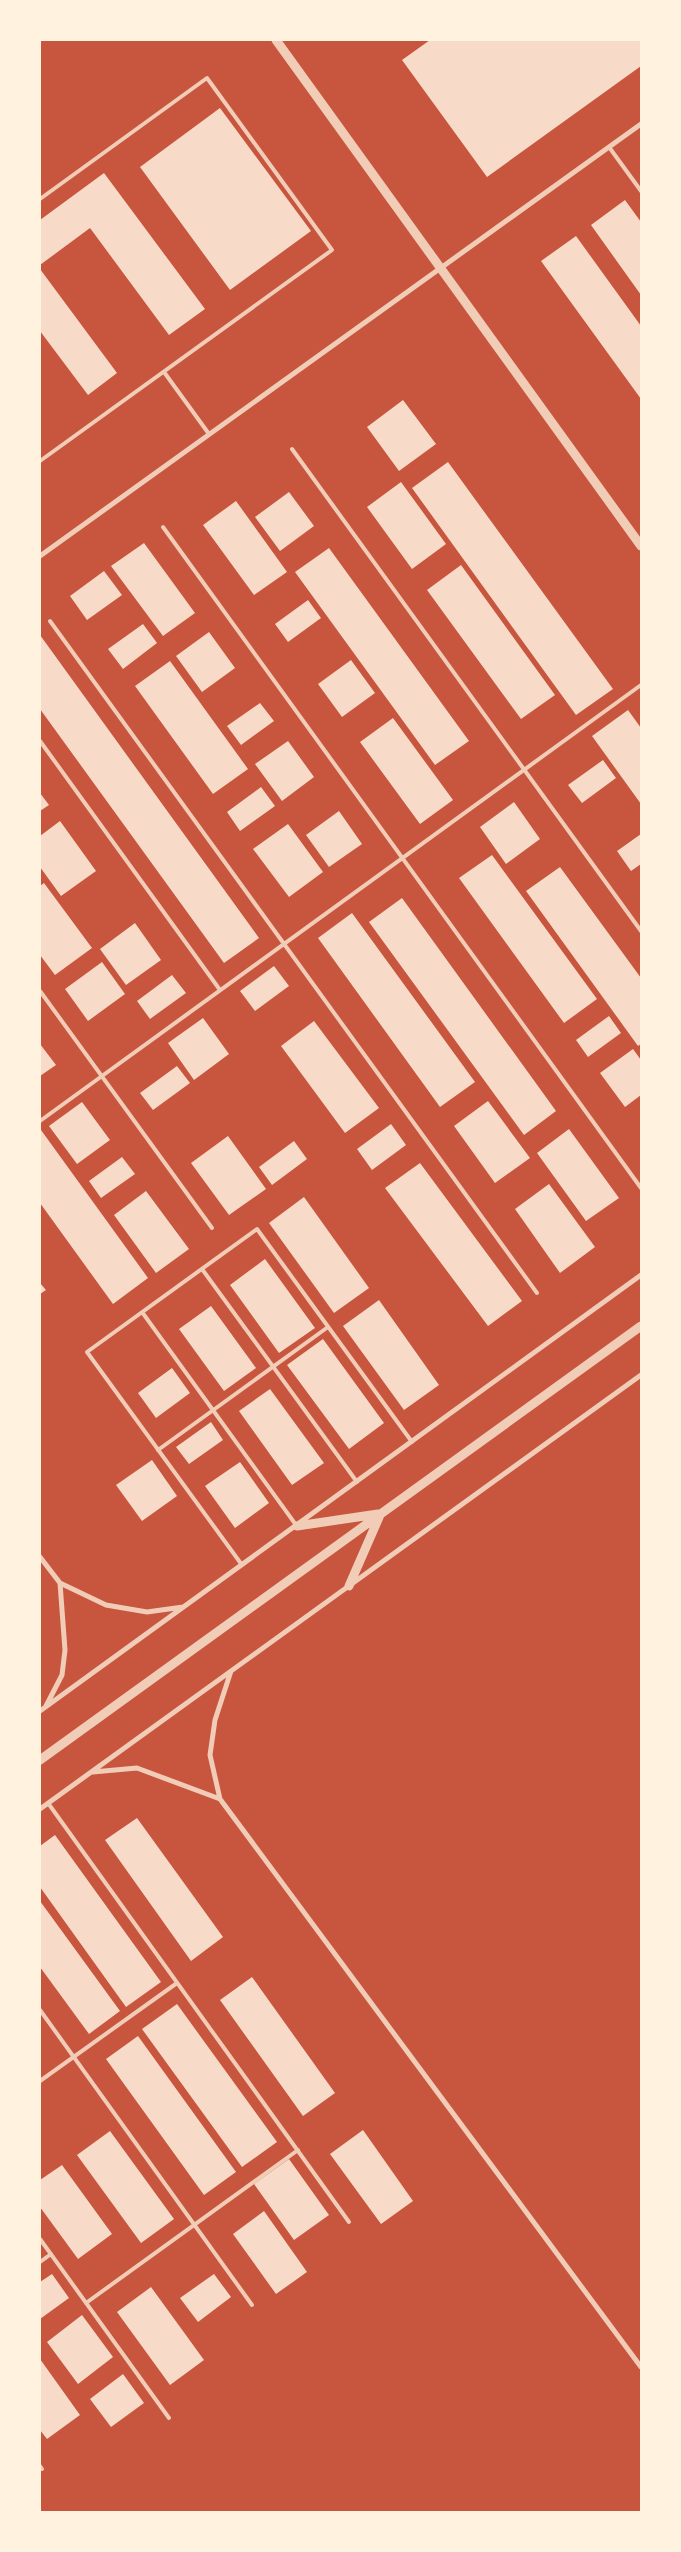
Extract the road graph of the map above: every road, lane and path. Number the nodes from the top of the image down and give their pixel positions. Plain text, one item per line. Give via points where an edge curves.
1 (276, 40) edge
2 (641, 124) edge
3 (609, 147) junction
4 (641, 191) edge
5 (40, 199) edge
6 (441, 268) junction
7 (164, 372) junction
8 (209, 434) junction
9 (292, 449) dead end
10 (40, 461) edge
11 (163, 527) dead end
12 (641, 546) edge
13 (40, 556) edge
14 (50, 621) dead end
15 (641, 685) edge
16 (40, 741) edge
17 (524, 770) junction
18 (402, 858) junction
19 (641, 931) edge
20 (284, 944) junction
21 (220, 990) junction
22 (40, 991) edge
23 (102, 1076) junction
24 (40, 1121) edge
25 (641, 1188) edge
26 (212, 1228) dead end
27 (202, 1269) junction
28 (641, 1274) edge
29 (537, 1293) dead end
30 (142, 1312) junction
31 (641, 1326) edge
32 (328, 1327) junction
33 (273, 1367) junction
34 (641, 1375) edge
35 (213, 1410) junction
36 (412, 1442) junction
37 (158, 1450) junction
38 (357, 1482) junction
39 (380, 1514) junction
40 (297, 1526) junction
41 (40, 1557) edge
42 (242, 1565) junction
43 (60, 1583) junction
44 (349, 1586) junction
45 (184, 1607) junction
46 (232, 1671) junction
47 (46, 1707) junction
48 (40, 1711) edge
49 (40, 1760) edge
50 (91, 1772) junction
51 (220, 1799) junction
52 (48, 1804) junction
53 (40, 1809) edge
54 (177, 1983) junction
55 (40, 2010) edge
56 (74, 2057) junction
57 (40, 2081) edge
58 (298, 2150) junction
59 (349, 2222) dead end
60 (194, 2225) junction
61 (40, 2239) edge
62 (51, 2254) junction
63 (40, 2262) edge
64 (86, 2303) junction
65 (252, 2305) dead end
66 (641, 2367) edge
67 (169, 2418) dead end

1 - 6 street
2 - 3 street
3 - 4 lane
3 - 6 street
5 - 7 lane via 208,78 332,250
6 - 8 street
6 - 12 street
7 - 8 lane
7 - 10 lane
8 - 13 street
9 - 17 lane
11 - 18 lane
14 - 20 lane
15 - 17 lane
16 - 21 lane
17 - 18 lane
17 - 19 lane
18 - 20 lane
18 - 25 lane
20 - 21 lane
20 - 29 lane
21 - 23 lane
22 - 23 lane
23 - 24 lane
23 - 26 lane
27 - 30 lane
27 - 32 lane via 257,1229
27 - 33 lane
28 - 36 street
30 - 35 lane
30 - 37 lane via 87,1352
31 - 39 street
32 - 33 lane
32 - 36 lane
33 - 35 lane
33 - 38 lane
34 - 44 street
35 - 37 lane
35 - 40 lane
36 - 38 street
37 - 42 lane
38 - 40 street
39 - 40 street
39 - 44 street
39 - 49 street
40 - 42 street
41 - 43 street
42 - 45 street
43 - 45 street via 106,1605 147,1612
43 - 47 street via 65,1650 62,1674
44 - 46 street
45 - 47 street
46 - 50 street
46 - 51 street via 216,1720 210,1755
47 - 48 street
50 - 51 street via 136,1768
50 - 52 street
51 - 66 street
52 - 53 street
52 - 54 lane
54 - 56 lane
54 - 58 lane
55 - 56 lane
56 - 57 lane
56 - 60 lane
58 - 59 lane
58 - 60 lane
60 - 64 lane
60 - 65 lane
61 - 62 lane
62 - 63 lane
62 - 64 lane
64 - 67 lane

